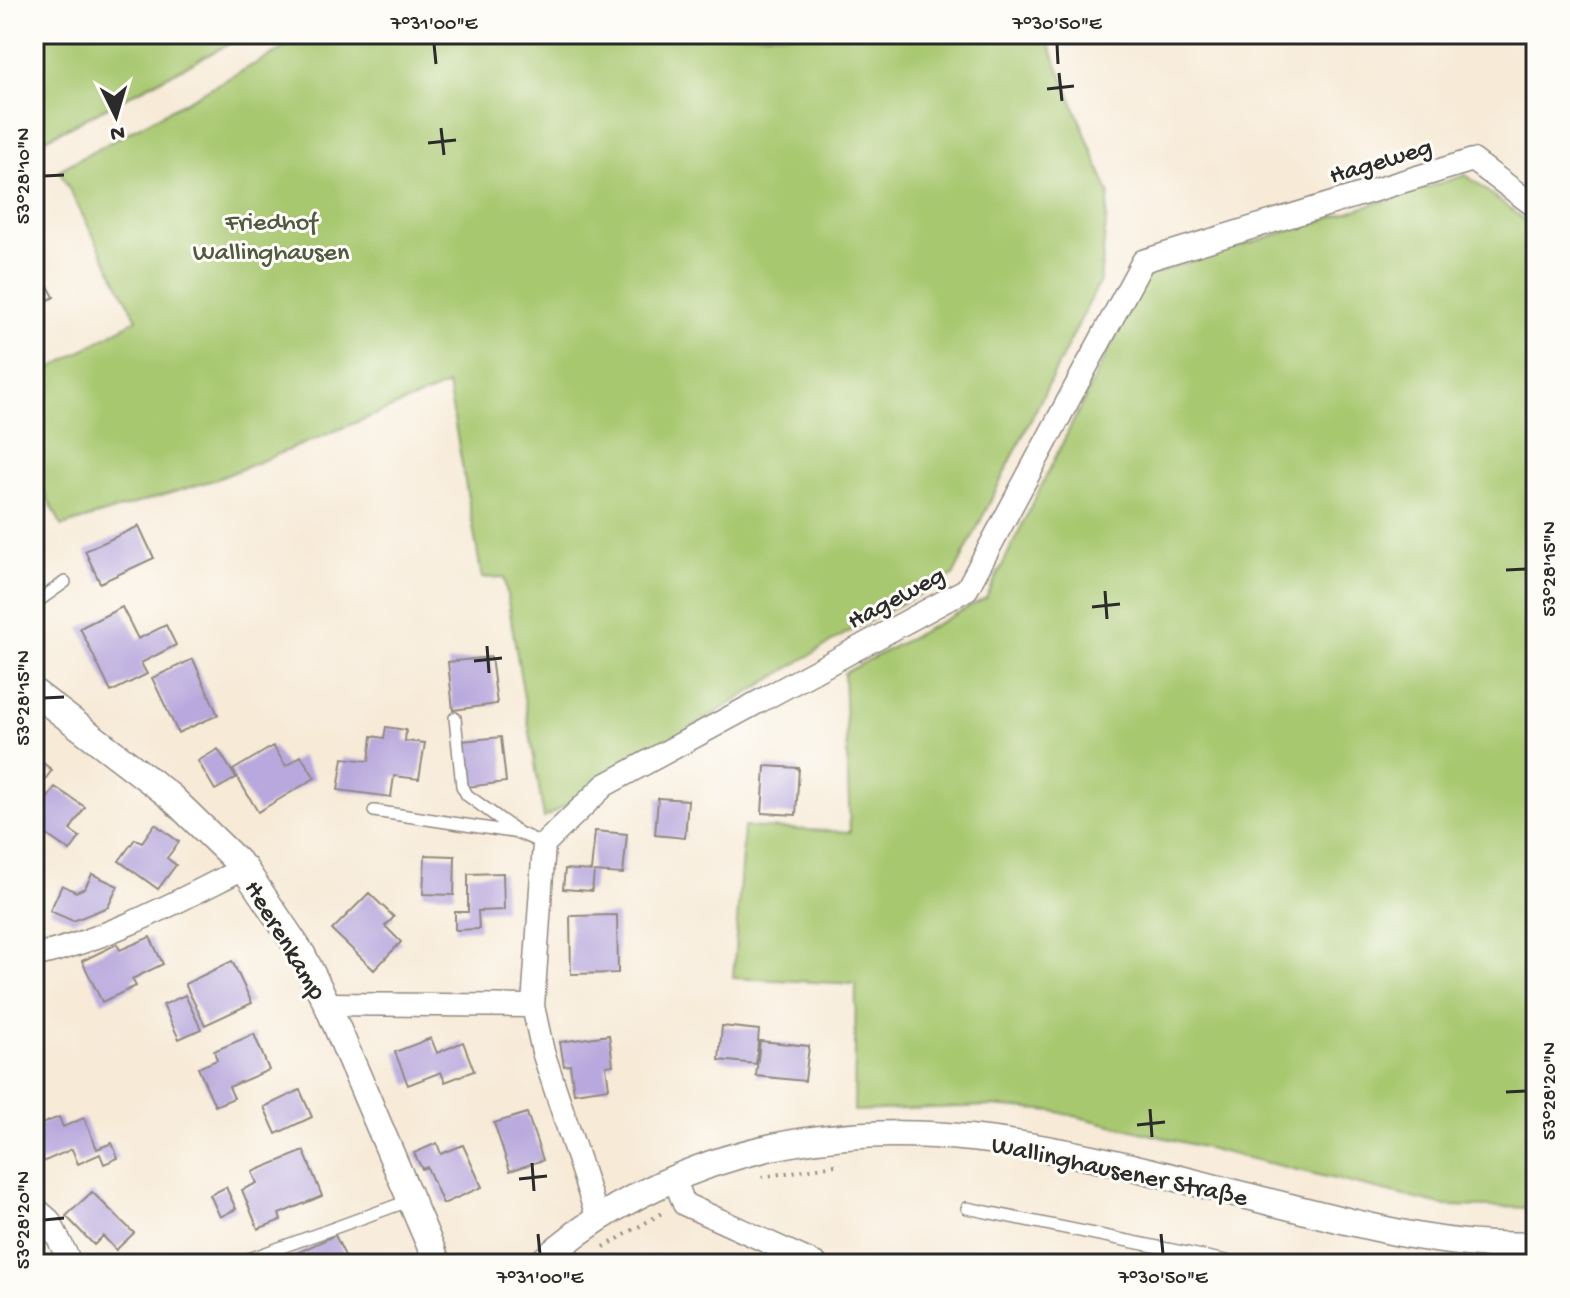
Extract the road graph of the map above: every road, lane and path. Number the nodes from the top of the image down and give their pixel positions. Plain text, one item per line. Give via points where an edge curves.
1 (1536, 207) edge
2 (65, 582) dead end
3 (34, 604) edge
4 (34, 692) edge
5 (455, 718) dead end
6 (374, 811) dead end
7 (519, 833) junction
8 (544, 844) junction
9 (244, 868) junction
10 (34, 956) edge
11 (327, 1004) junction
12 (533, 1006) junction
13 (674, 1177) junction
14 (411, 1200) junction
15 (34, 1207) edge
16 (967, 1208) dead end
17 (598, 1219) junction
18 (1518, 1252) edge
19 (71, 1264) edge
20 (244, 1264) edge
21 (438, 1264) edge
22 (540, 1264) edge
23 (816, 1264) edge
24 (1241, 1264) edge

1 - 8 street, Hageweg via 1473,160 1143,261 967,589 605,785
2 - 3 lane
4 - 9 street, Heerenkamp via 170,796
5 - 7 lane via 467,795
6 - 7 lane
7 - 8 lane
8 - 12 street
9 - 10 street via 148,916
9 - 11 street, Heerenkamp via 302,954
11 - 12 street
11 - 14 street, Heerenkamp
12 - 17 street
13 - 17 street, Wallinghausener Straße
13 - 18 street, Wallinghausener Straße via 752,1150 822,1137 938,1133 1046,1147 1444,1241
13 - 23 street via 684,1204
14 - 20 lane
14 - 21 street, Heerenkamp
15 - 19 street via 49,1220
16 - 24 lane
17 - 22 street, Wallinghausener Straße

